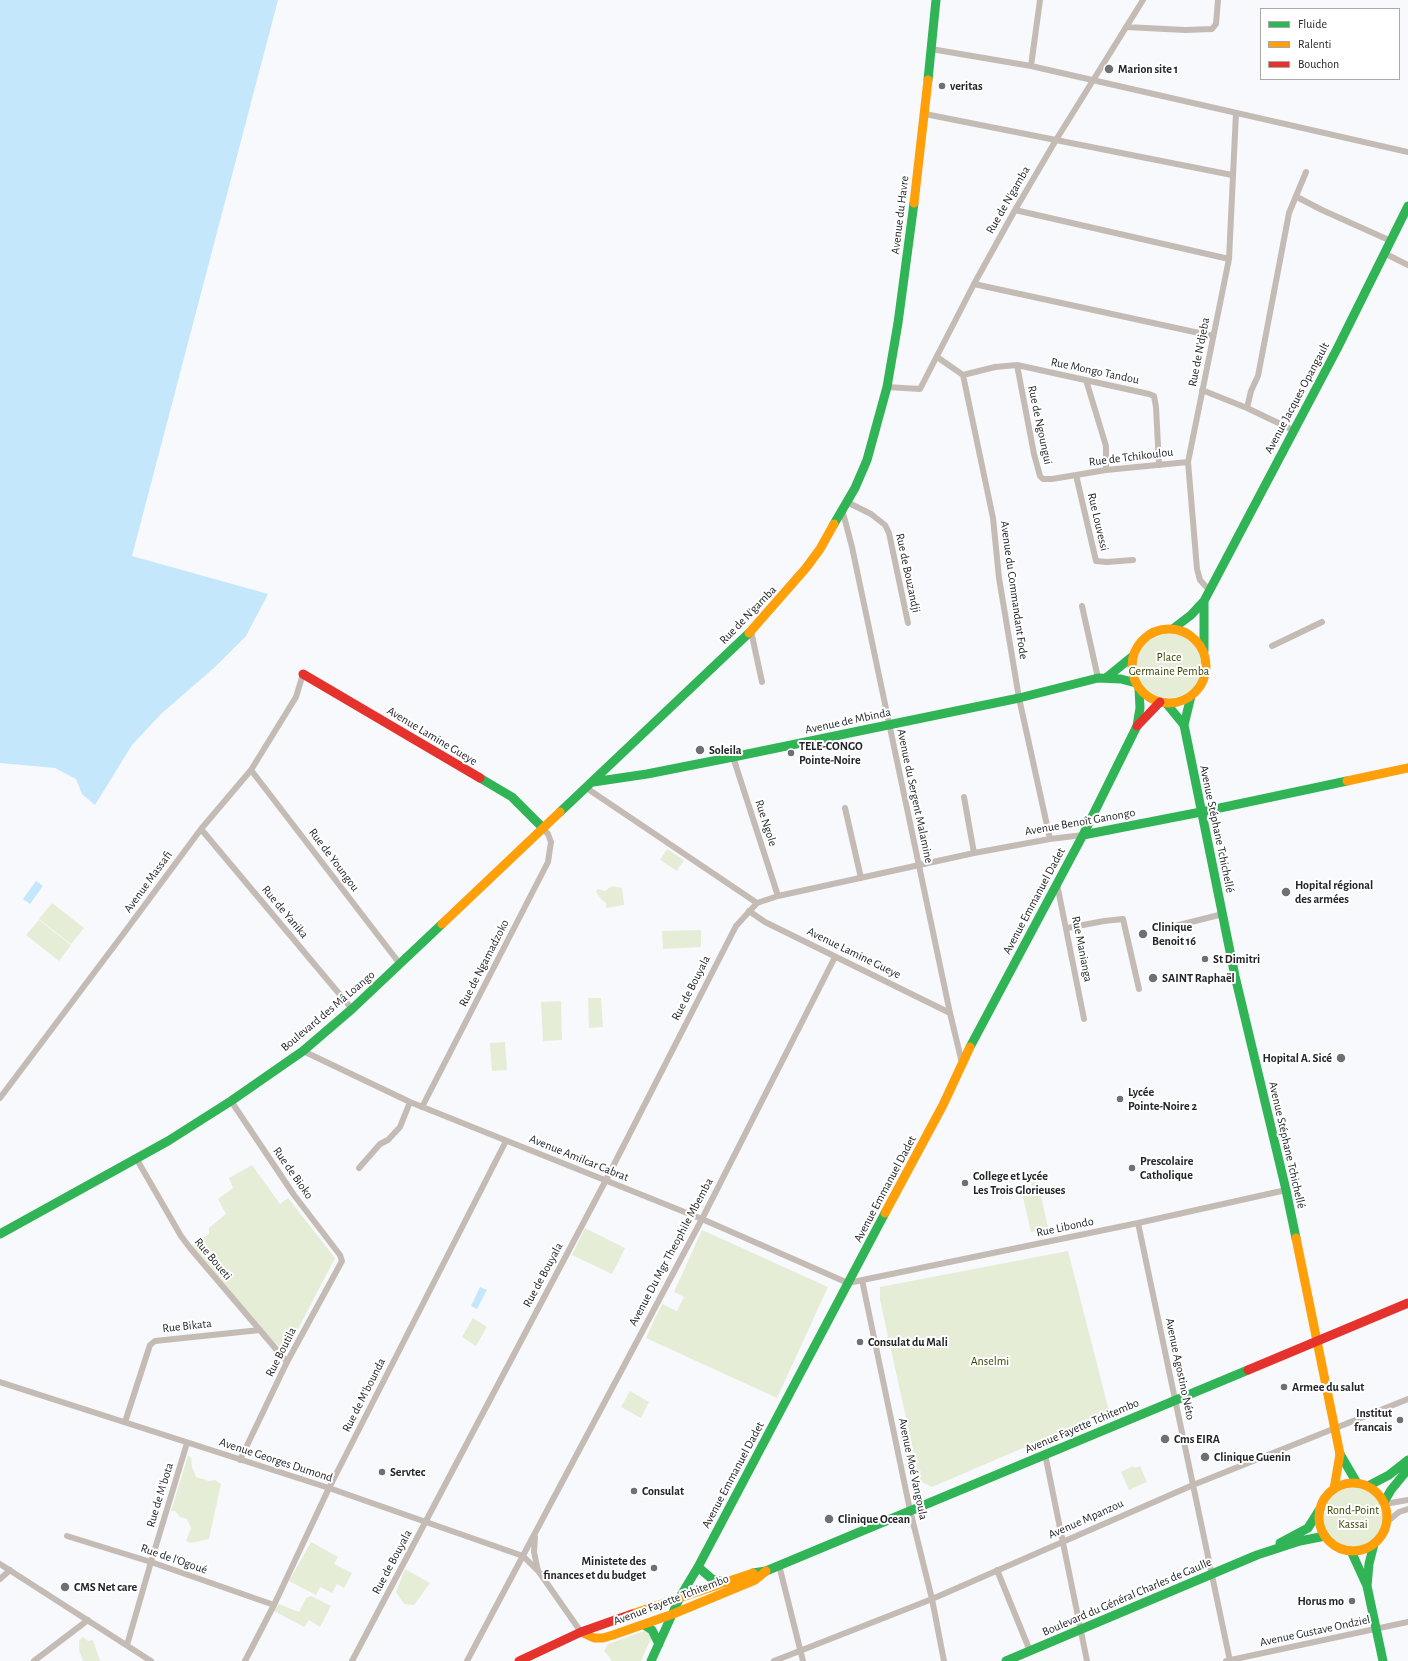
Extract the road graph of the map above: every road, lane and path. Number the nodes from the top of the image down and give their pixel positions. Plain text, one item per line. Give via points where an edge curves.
1 (936, 0) edge
2 (1040, 0) edge
3 (1143, 0) edge
4 (1218, 0) edge
5 (1126, 27) junction
6 (931, 49) junction
7 (1031, 66) junction
8 (1093, 81) junction
9 (1236, 113) junction
10 (925, 114) junction
11 (1056, 140) junction
12 (1408, 152) edge
13 (1306, 172) dead end
14 (1232, 175) junction
15 (1297, 196) junction
16 (1408, 206) edge
17 (1015, 210) junction
18 (1391, 241) junction
19 (1384, 253) junction
20 (1229, 259) junction
21 (1408, 265) edge
22 (974, 284) junction
23 (1213, 336) junction
24 (937, 357) junction
25 (1016, 365) junction
26 (963, 375) junction
27 (1086, 380) junction
28 (887, 387) junction
29 (1202, 390) junction
30 (1247, 408) junction
31 (1293, 430) junction
32 (874, 431) joint
33 (1188, 462) junction
34 (1159, 465) junction
35 (1106, 470) junction
36 (1076, 475) junction
37 (844, 505) junction
38 (1133, 560) dead end
39 (1210, 591) junction
40 (1204, 601) junction
41 (1082, 606) dead end
42 (1322, 622) dead end
43 (908, 623) dead end
44 (1174, 628) junction
45 (751, 631) junction
46 (1272, 646) dead end
47 (1204, 651) junction
48 (1133, 656) junction
49 (303, 674) joint
50 (1102, 678) junction
51 (762, 682) dead end
52 (1138, 686) junction
53 (1191, 696) junction
54 (1019, 698) junction
55 (1163, 702) junction
56 (889, 725) junction
57 (1184, 725) junction
58 (1137, 726) junction
59 (733, 757) junction
60 (1408, 768) edge
61 (251, 770) junction
62 (594, 782) junction
63 (585, 787) junction
64 (964, 797) dead end
65 (845, 808) dead end
66 (1201, 812) junction
67 (543, 828) junction
68 (201, 829) junction
69 (1082, 835) junction
70 (1050, 839) junction
71 (974, 853) junction
72 (918, 865) junction
73 (861, 878) junction
74 (1057, 884) junction
75 (778, 896) junction
76 (757, 903) junction
77 (749, 911) junction
78 (1223, 914) junction
79 (1067, 928) junction
80 (1159, 930) dead end
81 (835, 957) junction
82 (400, 964) junction
83 (1139, 989) dead end
84 (352, 1009) junction
85 (950, 1014) junction
86 (1084, 1019) dead end
87 (303, 1051) junction
88 (962, 1063) junction
89 (0, 1098) edge
90 (231, 1100) junction
91 (410, 1102) junction
92 (422, 1107) junction
93 (506, 1141) junction
94 (136, 1158) junction
95 (359, 1168) dead end
96 (606, 1180) junction
97 (1286, 1190) junction
98 (702, 1219) junction
99 (1138, 1223) junction
100 (0, 1234) edge
101 (340, 1255) joint
102 (862, 1280) junction
103 (848, 1283) junction
104 (1408, 1303) edge
105 (260, 1330) junction
106 (1316, 1341) junction
107 (287, 1362) junction
108 (0, 1382) edge
109 (1408, 1399) edge
110 (1174, 1400) junction
111 (125, 1422) junction
112 (1334, 1428) junction
113 (187, 1443) junction
114 (1045, 1454) junction
115 (1340, 1454) junction
116 (240, 1460) junction
117 (1408, 1460) edge
118 (1408, 1469) edge
119 (1358, 1483) junction
120 (1193, 1485) junction
121 (1368, 1486) junction
122 (329, 1488) junction
123 (1334, 1489) junction
124 (1408, 1500) edge
125 (1385, 1503) junction
126 (1320, 1509) junction
127 (1408, 1509) edge
128 (910, 1510) junction
129 (426, 1521) junction
130 (1387, 1522) junction
131 (535, 1535) junction
132 (67, 1536) dead end
133 (1325, 1536) junction
134 (1062, 1542) junction
135 (1374, 1544) junction
136 (1351, 1551) junction
137 (1257, 1555) junction
138 (524, 1556) junction
139 (150, 1562) junction
140 (0, 1564) edge
141 (780, 1565) junction
142 (698, 1567) junction
143 (10, 1570) junction
144 (997, 1570) junction
145 (766, 1571) junction
146 (539, 1572) junction
147 (1212, 1574) junction
148 (0, 1579) edge
149 (724, 1582) junction
150 (1367, 1586) junction
151 (680, 1597) junction
152 (932, 1599) junction
153 (274, 1605) junction
154 (673, 1614) junction
155 (88, 1620) junction
156 (1408, 1622) edge
157 (644, 1624) junction
158 (1376, 1629) junction
159 (1080, 1630) junction
160 (581, 1632) junction
161 (659, 1644) junction
162 (127, 1645) junction
163 (801, 1650) junction
164 (1030, 1651) junction
165 (34, 1661) edge
166 (151, 1661) edge
167 (245, 1661) edge
168 (352, 1661) edge
169 (467, 1661) edge
170 (519, 1661) edge
171 (651, 1661) edge
172 (774, 1661) edge
173 (803, 1661) edge
174 (944, 1661) edge
175 (1006, 1661) edge
176 (1087, 1661) edge
177 (1229, 1661) edge
178 (1383, 1661) edge

1 - 6 main road, Avenue du Havre
2 - 7 street
3 - 5 street, Rue de N'gamba
4 - 5 street via 1216,24 1212,28 1184,30
5 - 8 street, Rue de N'gamba
6 - 7 street
6 - 10 main road, Avenue du Havre
7 - 8 street
8 - 9 street
8 - 11 street, Rue de N'gamba
9 - 12 street
9 - 14 street, Rue de N'djeba
10 - 11 street
10 - 28 main road, Avenue du Havre via 898,323
11 - 14 street
11 - 17 street, Rue de N'gamba
13 - 15 street
14 - 20 street, Rue de N'djeba
15 - 18 street
15 - 30 street via 1289,213 1258,376
16 - 18 main road, Avenue Jacques Opangault
17 - 20 street
17 - 22 street, Rue de N'gamba
18 - 19 main road, Avenue Jacques Opangault
19 - 21 street
19 - 31 main road, Avenue Jacques Opangault via 1337,349
20 - 23 street, Rue de N'djeba
22 - 23 street
22 - 24 street, Rue de N'gamba
23 - 29 street, Rue de N'djeba
24 - 26 street
24 - 28 street, Rue de N'gamba via 920,389
25 - 26 street, Rue Mongo Tandou
25 - 27 street, Rue Mongo Tandou
25 - 36 street, Rue de Ngoungui via 1040,476 1047,480
26 - 54 street, Avenue du Commandant Fode via 993,518 999,578
27 - 34 street, Rue Mongo Tandou via 1154,396
27 - 35 street via 1106,446
28 - 32 main road, Avenue du Havre
29 - 30 street
29 - 33 street, Rue de N'djeba
30 - 31 street
31 - 39 main road, Avenue Jacques Opangault
32 - 37 main road, Rue de N'gamba via 855,488
33 - 34 street, Rue de Tchikoulou
33 - 39 street, Rue de N'djeba via 1197,569 1200,580
34 - 35 street, Rue de Tchikoulou
35 - 36 street, Rue de Tchikoulou
36 - 38 street, Rue Louvessi via 1096,560
37 - 43 street, Rue de Bouzandji via 871,514 886,525
37 - 45 main road, Rue de N'gamba via 820,549 806,568
37 - 56 street, Avenue du Sergent Malamine
39 - 40 main road, Avenue Jacques Opangault
40 - 44 main road, Avenue Jacques Opangault
40 - 47 main road
41 - 50 street
42 - 46 street
44 - 47 main road via 1187,632 1197,640
44 - 48 main road via 1160,629 1148,635 1138,644
45 - 51 street
45 - 62 main road, Rue de N'gamba
47 - 53 main road via 1207,663 1206,676
48 - 50 main road, Avenue de Mbinda
48 - 52 main road via 1133,675
49 - 61 street, Avenue Massafi via 296,698
49 - 67 main road, Avenue Lamine Gueye via 512,797
50 - 52 main road, Avenue de Mbinda
50 - 54 main road, Avenue de Mbinda
52 - 55 main road via 1145,694
52 - 58 main road, Avenue Emmanuel Dadet via 1140,708
53 - 55 main road via 1179,702
53 - 57 main road, Avenue Stéphane Tchichellé
54 - 56 main road, Avenue de Mbinda
54 - 70 street, Avenue du Commandant Fode
55 - 57 main road, Avenue Stéphane Tchichellé
55 - 58 main road, Avenue Emmanuel Dadet
56 - 59 main road, Avenue de Mbinda
56 - 72 street, Avenue du Sergent Malamine
57 - 66 main road, Avenue Stéphane Tchichellé
58 - 69 main road, Avenue Emmanuel Dadet
59 - 62 main road, Avenue de Mbinda
59 - 75 street, Rue Ngole
60 - 66 main road, Avenue Benoît Ganongo
61 - 68 street, Avenue Massafi
61 - 82 street, Rue de Youngou
62 - 63 main road, Boulevard des Mâ Loango
63 - 67 main road, Boulevard des Mâ Loango
63 - 76 street
64 - 71 street
65 - 73 street
66 - 69 main road, Avenue Benoît Ganongo
66 - 78 main road, Avenue Stéphane Tchichellé
67 - 82 main road, Boulevard des Mâ Loango
67 - 92 street, Rue de Ngamadzoko via 551,842 548,862
68 - 84 street, Rue de Yanika
68 - 89 street, Avenue Massafi
69 - 70 street, Avenue Benoît Ganongo
69 - 74 main road, Avenue Emmanuel Dadet
70 - 71 street, Avenue Benoît Ganongo
71 - 72 street, Avenue Benoît Ganongo
72 - 73 street, Avenue Benoît Ganongo
72 - 85 street, Avenue du Sergent Malamine
73 - 75 street, Avenue Benoît Ganongo
74 - 79 street, Rue Manianga
74 - 88 main road, Avenue Emmanuel Dadet
75 - 76 street, Avenue Benoît Ganongo
76 - 77 street, Rue de Bouyala
77 - 81 street, Avenue Lamine Gueye via 764,922
77 - 96 street, Rue de Bouyala via 736,926
78 - 80 street
78 - 97 main road, Avenue Stéphane Tchichellé
79 - 83 street via 1104,920 1123,919
79 - 86 street, Rue Manianga
81 - 85 street, Avenue Lamine Gueye
81 - 98 street, Avenue Du Mgr Theophile Mbemba
82 - 84 main road, Boulevard des Mâ Loango
84 - 87 main road, Boulevard des Mâ Loango
85 - 88 street, Avenue du Sergent Malamine
87 - 90 main road, Boulevard des Mâ Loango
87 - 91 street, Avenue Amilcar Cabrat
88 - 103 main road, Avenue Emmanuel Dadet via 943,1105
90 - 94 main road, Boulevard des Mâ Loango via 168,1141
90 - 101 street, Rue de Bioko via 294,1195
91 - 92 street, Avenue Amilcar Cabrat
91 - 95 street via 400,1127 388,1140 380,1144
92 - 93 street, Avenue Amilcar Cabrat
93 - 96 street, Avenue Amilcar Cabrat
93 - 122 street, Rue de M'bounda
94 - 100 main road, Boulevard des Mâ Loango
94 - 105 street, Rue Boueti via 181,1236
96 - 98 street, Avenue Amilcar Cabrat
96 - 129 street, Rue de Bouyala
97 - 99 street, Rue Libondo
97 - 106 main road, Avenue Stéphane Tchichellé
98 - 103 street, Avenue Amilcar Cabrat
98 - 131 street, Avenue Du Mgr Theophile Mbemba
99 - 102 street, Rue Libondo
99 - 110 street, Avenue Agostino Néto
101 - 107 street, Rue Boutila via 342,1261
102 - 103 street, Rue Libondo
102 - 128 street, Avenue Moé Vangoula
103 - 142 main road, Avenue Emmanuel Dadet
104 - 106 main road, Avenue Fayette Tchitembo
105 - 107 street, Rue Boueti
105 - 111 street, Rue Bikata via 155,1341 150,1345
106 - 110 main road, Avenue Fayette Tchitembo
106 - 112 main road, Avenue Stéphane Tchichellé
107 - 116 street, Rue Boutila
108 - 111 street, Avenue Georges Dumond
109 - 112 street, Avenue Mpanzou
110 - 114 main road, Avenue Fayette Tchitembo
110 - 120 street, Avenue Agostino Néto
111 - 113 street, Avenue Georges Dumond
112 - 115 main road, Avenue Stéphane Tchichellé
112 - 120 street, Avenue Mpanzou
113 - 116 street, Avenue Georges Dumond
113 - 139 street, Rue de M'bota
114 - 128 main road, Avenue Fayette Tchitembo
114 - 134 street
115 - 119 main road, Avenue Stéphane Tchichellé
115 - 123 main road, Avenue Stéphane Tchichellé
116 - 122 street, Avenue Georges Dumond
117 - 121 main road via 1389,1475
118 - 125 main road via 1391,1490
119 - 121 main road
119 - 123 main road
120 - 134 street, Avenue Mpanzou
120 - 147 street, Avenue Agostino Néto
121 - 125 main road via 1378,1493
122 - 129 street, Avenue Georges Dumond
122 - 153 street, Rue de M'bounda
123 - 126 main road
124 - 125 street
125 - 130 main road
126 - 133 main road via 1320,1523
126 - 137 main road, Boulevard du Général Charles de Gaulle via 1308,1528
127 - 130 street via 1399,1512
128 - 141 main road, Avenue Fayette Tchitembo
128 - 152 street, Avenue Moé Vangoula
129 - 138 street, Avenue Georges Dumond
129 - 168 street, Rue de Bouyala
130 - 135 main road via 1385,1530
131 - 138 street, Avenue Du Mgr Theophile Mbemba
131 - 146 street, Avenue Georges Dumond via 534,1552
132 - 139 street, Rue de l'Ogoué
133 - 136 main road via 1336,1546
133 - 137 main road, Boulevard du Général Charles de Gaulle
134 - 144 street, Avenue Mpanzou
134 - 159 street
135 - 136 main road
135 - 150 main road
136 - 150 main road
137 - 147 main road, Boulevard du Général Charles de Gaulle
138 - 146 street, Avenue Georges Dumond
138 - 169 street
139 - 153 street, Rue de l'Ogoué
139 - 162 street, Rue de M'bota
140 - 143 street
141 - 145 main road, Avenue Fayette Tchitembo
141 - 163 street
142 - 149 main road via 712,1580
142 - 151 main road, Avenue Emmanuel Dadet
143 - 148 street
143 - 155 street
144 - 152 street, Avenue Mpanzou
144 - 164 street
145 - 149 main road, Avenue Fayette Tchitembo
145 - 154 main road, Avenue Fayette Tchitembo via 756,1580
146 - 160 street, Avenue Georges Dumond
147 - 159 main road, Boulevard du Général Charles de Gaulle
147 - 177 street, Avenue Agostino Néto
149 - 151 main road, Avenue Fayette Tchitembo
150 - 158 main road
151 - 154 main road, Avenue Emmanuel Dadet
151 - 160 main road, Avenue Fayette Tchitembo
152 - 163 street, Avenue Mpanzou
152 - 174 street, Avenue Moé Vangoula
153 - 167 street, Rue de M'bounda
154 - 157 main road, Avenue Fayette Tchitembo
154 - 161 main road, Avenue Emmanuel Dadet
155 - 162 street
155 - 165 street
156 - 158 street, Avenue Gustave Ondziel
157 - 160 main road, Avenue Fayette Tchitembo via 603,1638 594,1638
157 - 161 main road via 652,1630
158 - 177 street, Avenue Gustave Ondziel
158 - 178 main road
159 - 164 main road, Boulevard du Général Charles de Gaulle
159 - 176 street
160 - 170 main road, Avenue Fayette Tchitembo
161 - 171 main road, Avenue Emmanuel Dadet
162 - 166 street
163 - 172 street, Avenue Mpanzou
163 - 173 street
164 - 175 main road, Boulevard du Général Charles de Gaulle

